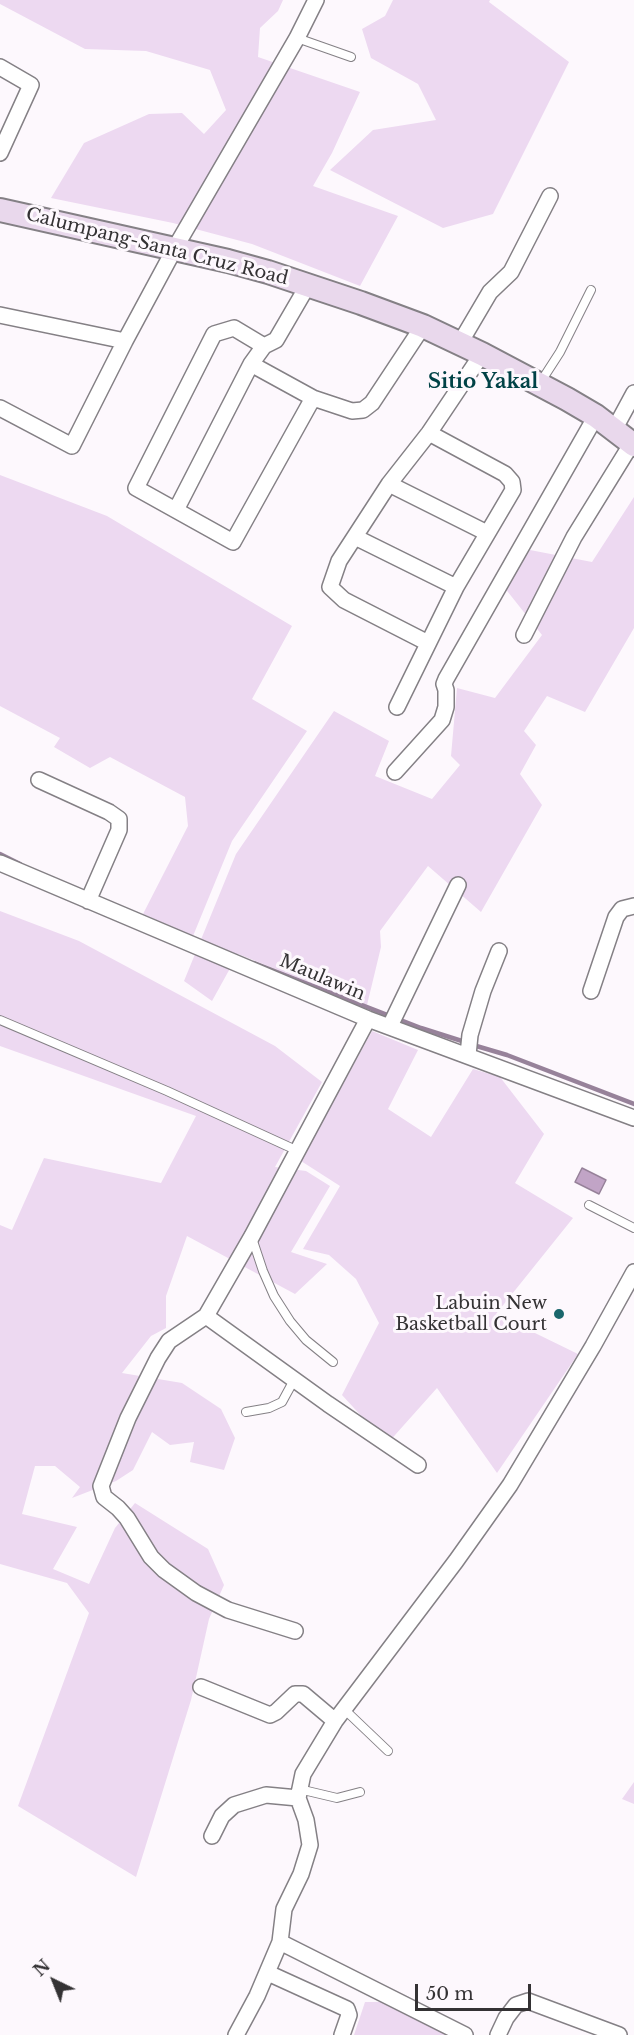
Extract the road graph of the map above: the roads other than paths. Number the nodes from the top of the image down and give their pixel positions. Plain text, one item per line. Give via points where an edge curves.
1 (316, 0) edge
2 (297, 38) junction
3 (351, 57) dead end
4 (0, 67) edge
5 (1, 151) edge
6 (550, 196) dead end
7 (0, 210) edge
8 (175, 248) junction
9 (308, 285) junction
10 (591, 290) dead end
11 (0, 315) edge
12 (423, 326) junction
13 (124, 341) junction
14 (460, 343) junction
15 (264, 346) junction
16 (482, 354) junction
17 (251, 364) junction
18 (540, 384) junction
19 (634, 393) edge
20 (313, 398) junction
21 (0, 408) edge
22 (605, 423) junction
23 (429, 433) junction
24 (633, 444) edge
25 (389, 484) junction
26 (176, 510) junction
27 (487, 533) junction
28 (355, 537) junction
29 (456, 587) junction
30 (524, 635) dead end
31 (428, 643) junction
32 (397, 707) dead end
33 (394, 772) dead end
34 (39, 780) dead end
35 (0, 863) edge
36 (458, 885) dead end
37 (88, 901) junction
38 (634, 906) edge
39 (499, 951) dead end
40 (591, 991) dead end
41 (368, 1019) junction
42 (0, 1020) edge
43 (390, 1026) junction
44 (468, 1055) junction
45 (634, 1118) edge
46 (298, 1151) junction
47 (589, 1205) dead end
48 (634, 1227) edge
49 (252, 1236) junction
50 (634, 1272) edge
51 (206, 1316) junction
52 (333, 1362) dead end
53 (294, 1380) junction
54 (246, 1412) dead end
55 (418, 1465) dead end
56 (296, 1631) dead end
57 (201, 1687) dead end
58 (340, 1716) junction
59 (388, 1751) dead end
60 (360, 1792) dead end
61 (298, 1793) junction
62 (212, 1836) dead end
63 (280, 1942) junction
64 (268, 1973) junction
65 (236, 2035) edge
66 (342, 2035) edge
67 (465, 2035) edge
68 (498, 2035) edge
69 (619, 2035) edge

1 - 2 street
2 - 3 lane
2 - 8 street
4 - 5 street via 31,85
6 - 14 street via 511,272 490,292
7 - 8 main road, Calumpang-Santa Cruz Road
8 - 9 main road, Calumpang-Santa Cruz Road
8 - 13 street
9 - 12 main road, Calumpang-Santa Cruz Road
9 - 15 street via 276,340
10 - 18 lane
11 - 13 street
12 - 14 main road, Calumpang-Santa Cruz Road
12 - 20 street via 372,403 363,410 352,411
13 - 21 street via 72,446
14 - 16 main road, Calumpang-Santa Cruz Road
15 - 17 street
15 - 26 street via 234,328 214,334 136,488
16 - 18 main road, Calumpang-Santa Cruz Road
16 - 23 street
17 - 20 street
17 - 26 street
18 - 22 main road, Calumpang-Santa Cruz Road
19 - 22 street
20 - 26 street via 233,542
22 - 24 main road, Calumpang-Santa Cruz Road
22 - 33 street via 446,679 442,720
23 - 25 street
23 - 27 street via 505,474 512,482 513,490
24 - 30 street via 574,537
25 - 27 street
25 - 28 street
27 - 29 street
28 - 29 street
28 - 31 street via 339,561 330,587 344,600
29 - 31 street
31 - 32 street
34 - 37 street via 119,819 119,830
35 - 37 street, Maulawin
36 - 43 street
37 - 41 street, Maulawin
38 - 40 street via 622,909 616,917
39 - 44 street via 483,991
41 - 43 street, Maulawin
41 - 46 street
42 - 46 lane
43 - 44 street, Maulawin
44 - 45 street, Maulawin
46 - 49 street
47 - 48 lane
49 - 51 street
49 - 52 lane via 274,1296 290,1321
50 - 58 street via 510,1485
51 - 53 street
51 - 56 street via 169,1341 158,1358 112,1457 101,1486 104,1497 127,1518 151,1557 195,1593 228,1610
53 - 54 lane via 282,1402
53 - 55 street
57 - 58 street via 270,1715 295,1694
58 - 59 lane
58 - 61 street via 303,1774
60 - 61 lane via 337,1798
61 - 62 street via 266,1795 234,1805 222,1816
61 - 63 street via 310,1845 284,1909
63 - 64 street
63 - 67 street
64 - 65 street
64 - 66 street via 347,2009 349,2015
68 - 69 street via 516,2005 528,2001

